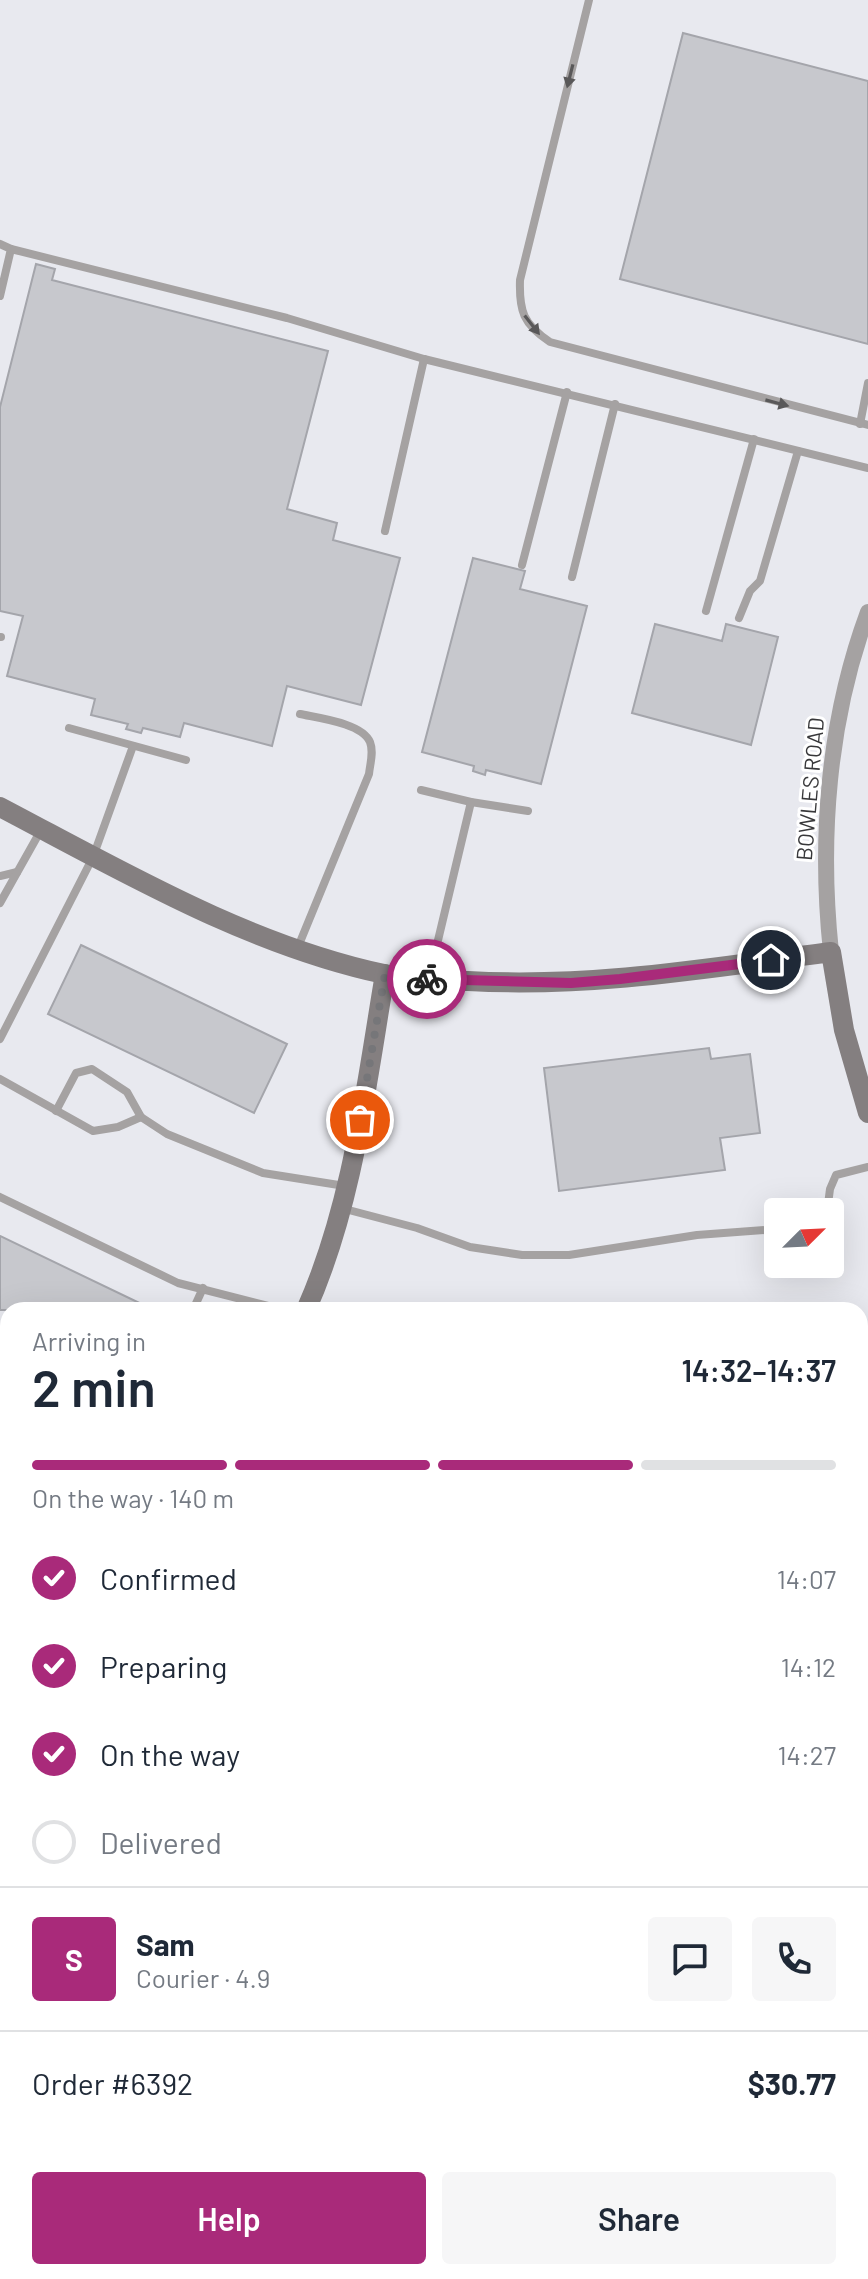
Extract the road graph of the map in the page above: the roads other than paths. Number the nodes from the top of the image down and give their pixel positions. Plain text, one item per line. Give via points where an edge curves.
1 (589, 0) edge
2 (0, 244) edge
3 (11, 249) junction
4 (0, 296) edge
5 (424, 359) junction
6 (868, 383) edge
7 (567, 392) junction
8 (615, 404) junction
9 (864, 424) edge
10 (754, 439) junction
11 (798, 451) junction
12 (868, 468) edge
13 (385, 531) dead end
14 (522, 565) dead end
15 (572, 577) dead end
16 (706, 611) dead end
17 (868, 612) edge
18 (739, 618) dead end
19 (300, 714) dead end
20 (69, 728) dead end
21 (133, 746) junction
22 (186, 760) dead end
23 (421, 790) dead end
24 (471, 802) junction
25 (0, 807) edge
26 (528, 811) dead end
27 (41, 829) junction
28 (93, 857) junction
29 (17, 872) junction
30 (0, 876) edge
31 (0, 903) edge
32 (298, 948) junction
33 (831, 952) junction
34 (385, 974) junction
35 (428, 979) junction
36 (0, 1039) edge
37 (0, 1079) edge
38 (56, 1111) junction
39 (868, 1113) edge
40 (141, 1117) junction
41 (868, 1167) edge
42 (346, 1186) junction
43 (0, 1197) edge
44 (829, 1198) edge
45 (340, 1207) junction
46 (764, 1230) edge
47 (203, 1288) junction
48 (197, 1302) edge
49 (255, 1302) edge
50 (309, 1302) edge

1 -> 9 lane via 520,280 519,305 532,329 550,342
2 - 3 lane
3 - 4 lane
3 - 5 lane via 287,318
5 - 7 lane
5 - 13 lane
6 - 9 lane
7 - 8 lane
7 - 14 lane
8 - 10 lane
8 - 15 lane
10 - 11 lane
10 - 16 lane
11 - 12 lane
11 - 18 lane via 760,581
17 - 33 street, BOWLES ROAD via 841,708 830,780 826,833
19 - 32 lane via 359,729 370,740 372,754 369,774
20 - 21 lane
21 - 22 lane
21 - 28 lane
23 - 24 lane
24 - 26 lane
24 - 35 lane
25 - 27 street
27 - 28 street
27 - 29 lane
28 - 32 street via 192,907
28 - 36 lane
29 - 30 lane
29 - 31 lane
32 - 34 street
33 - 35 street via 620,979
33 - 39 street, BOWLES ROAD via 844,1030
34 - 35 street
34 - 42 street
37 - 38 lane
38 - 40 lane via 93,1131
38 - 40 lane via 76,1073 92,1069 127,1092
40 - 42 lane via 167,1134 263,1173
41 - 44 lane via 836,1175
42 - 45 street
43 - 47 lane via 178,1283
45 - 46 lane via 470,1247 522,1255 569,1255
45 - 50 street
47 - 48 lane
47 - 49 lane

